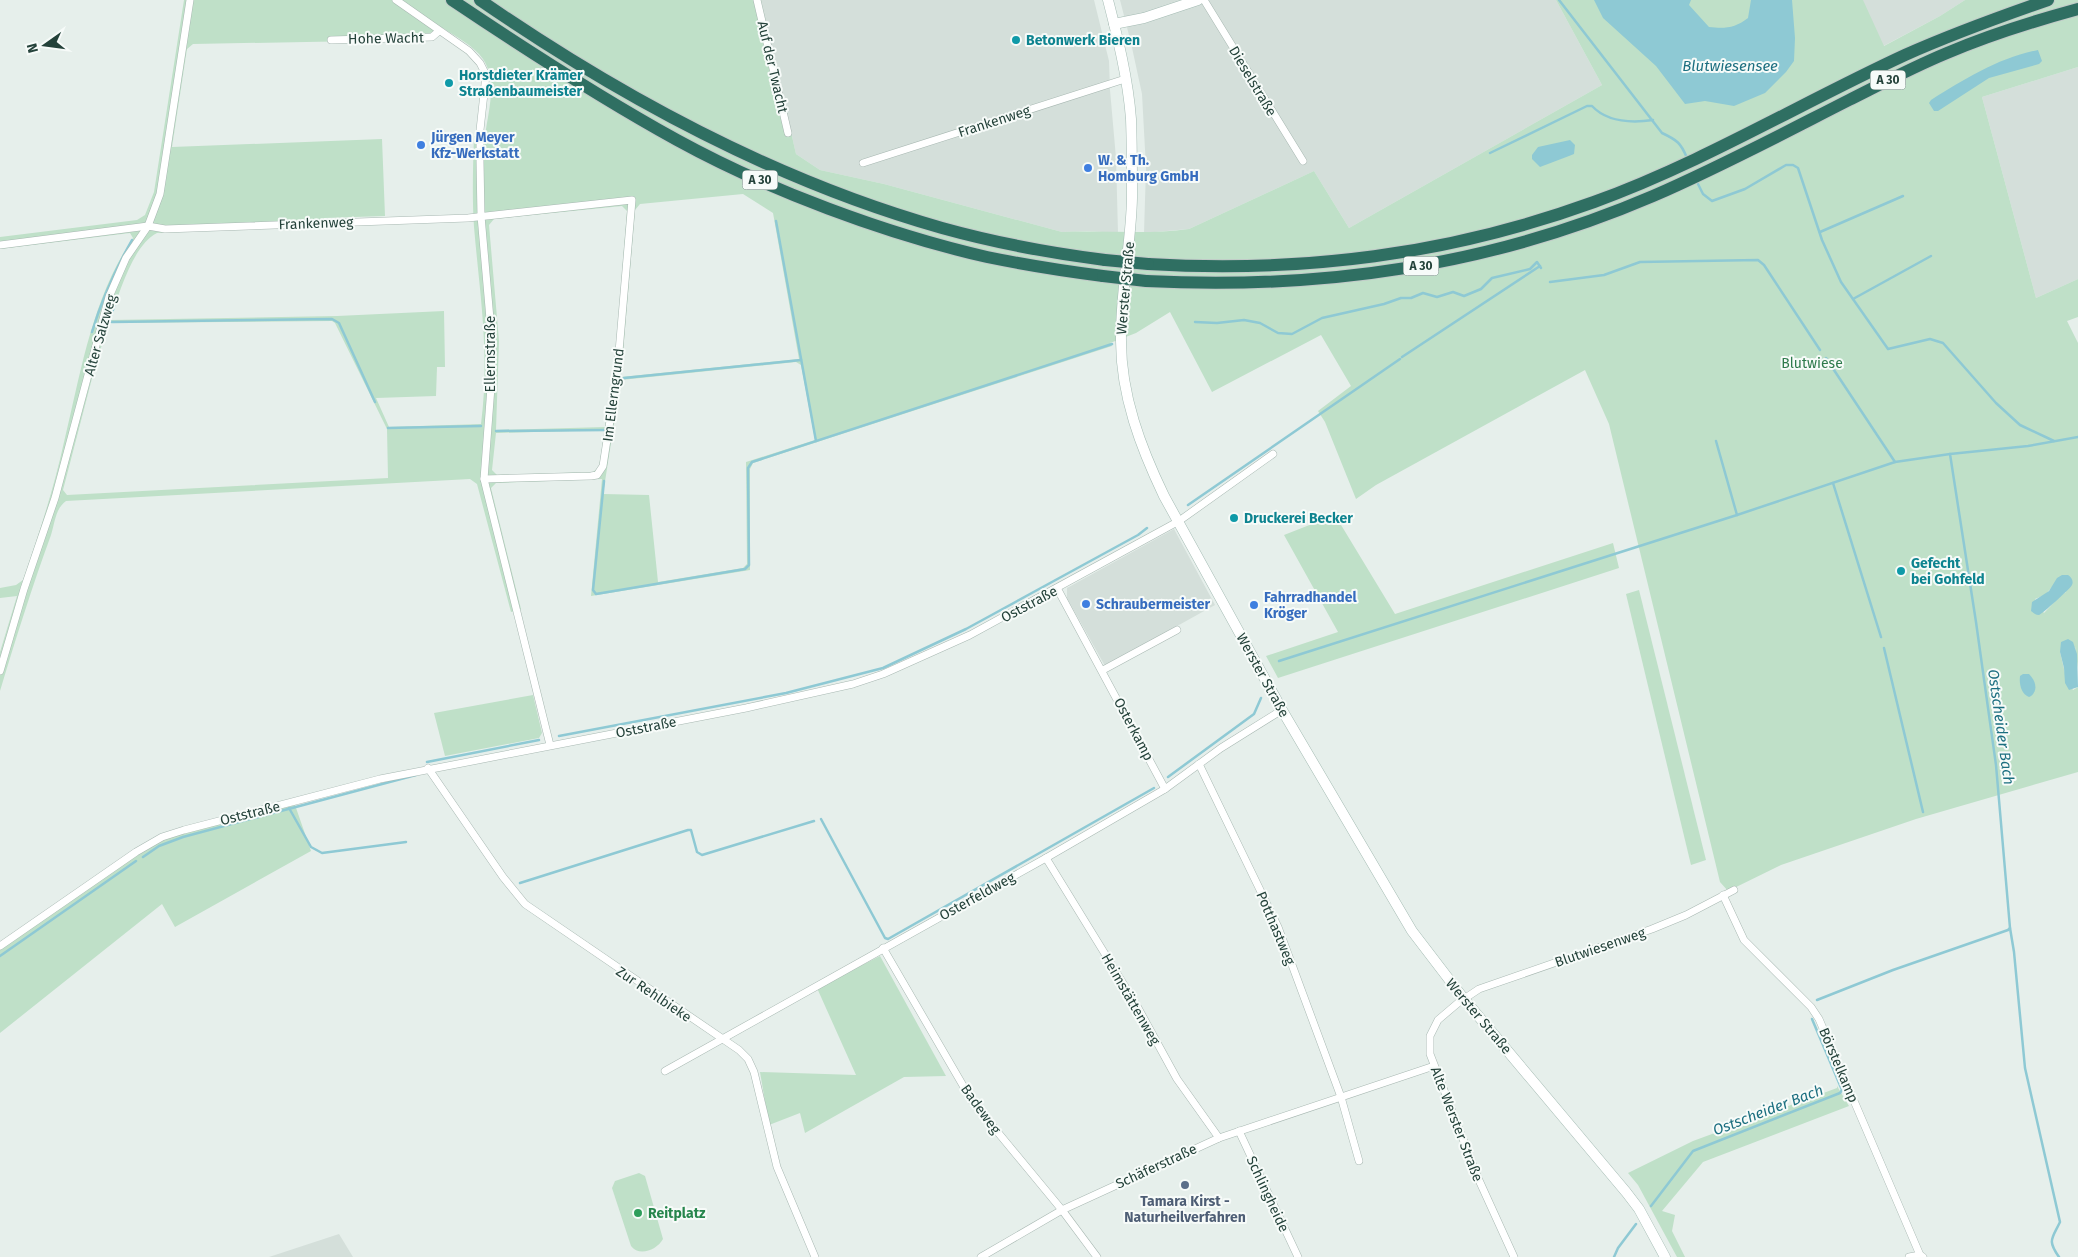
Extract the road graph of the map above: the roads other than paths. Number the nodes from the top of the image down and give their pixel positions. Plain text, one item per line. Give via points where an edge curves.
1 (190, 0) edge
2 (396, 0) edge
3 (452, 0) edge
4 (480, 0) edge
5 (757, 0) edge
6 (1108, 0) edge
7 (1198, 0) edge
8 (1204, 0) edge
9 (2048, 0) edge
10 (2078, 9) edge
11 (1114, 24) junction
12 (439, 31) junction
13 (331, 40) dead end
14 (1125, 79) junction
15 (788, 133) dead end
16 (1302, 161) dead end
17 (863, 163) dead end
18 (632, 200) joint
19 (481, 216) junction
20 (148, 226) junction
21 (0, 244) edge
22 (1274, 454) dead end
23 (484, 479) junction
24 (1179, 521) junction
25 (1057, 588) junction
26 (1177, 630) dead end
27 (1102, 670) junction
28 (0, 671) edge
29 (1282, 710) junction
30 (550, 744) junction
31 (1199, 764) junction
32 (428, 768) junction
33 (1164, 789) junction
34 (1046, 858) junction
35 (1734, 890) dead end
36 (1723, 895) junction
37 (0, 946) edge
38 (883, 948) junction
39 (1464, 998) junction
40 (721, 1038) junction
41 (1434, 1066) junction
42 (665, 1071) dead end
43 (1341, 1097) junction
44 (1238, 1131) junction
45 (1219, 1138) junction
46 (1359, 1161) dead end
47 (1062, 1210) junction
48 (1922, 1256) edge
49 (815, 1257) edge
50 (981, 1257) edge
51 (1097, 1257) edge
52 (1298, 1257) edge
53 (1514, 1257) edge
54 (1665, 1257) edge
55 (1909, 1257) edge

1 - 20 street, Alter Salzweg via 160,194
2 - 12 street, Ellernstraße
3 - 10 highway, A 30, bridge via 564,75 678,140 751,176 832,209 987,257 1146,281 1227,284 1277,283 1390,272 1534,239 1622,209 1683,182 1948,52
4 - 9 highway, A 30, bridge via 536,38 683,124 744,154 884,210 943,228 1048,252 1198,267 1308,265 1413,251 1519,227 1595,202 1676,168 1912,52
5 - 15 street, Auf der Twacht
6 - 11 main road, Werster Straße
7 - 11 main road
8 - 16 street, Dieselstraße
11 - 14 main road, Werster Straße
12 - 13 street, Hohe Wacht via 432,37
12 - 19 street, Ellernstraße via 470,51 486,75 480,130
14 - 17 street, Frankenweg
14 - 24 main road, Werster Straße via 1131,118 1132,198 1121,340 1125,385 1148,462
18 - 19 street, Frankenweg
18 - 23 street, Im Ellerngrund via 617,375 603,466 597,475 591,476
19 - 20 street, Frankenweg via 165,229
19 - 23 street, Ellernstraße via 492,342
20 - 21 street, Frankenweg
20 - 28 street, Alter Salzweg via 126,258 109,297 55,498
22 - 24 street, Oststraße
23 - 30 street, Ellernstraße
24 - 25 street, Oststraße
24 - 29 main road, Werster Straße
25 - 27 street, Osterkamp
25 - 30 street, Oststraße via 926,656 853,684 746,708
26 - 27 street
27 - 33 street, Osterkamp
29 - 31 street, Osterfeldweg
29 - 39 main road, Werster Straße via 1396,906
30 - 32 street, Oststraße
31 - 33 street, Osterfeldweg
31 - 43 street, Potthastweg via 1278,927
32 - 37 street, Oststraße via 162,837
32 - 40 street, Zur Rehlbieke via 503,877 526,904
33 - 34 street, Osterfeldweg
34 - 38 street, Osterfeldweg
34 - 45 street, Heimstättenweg via 1137,1006 1177,1079
35 - 36 street, Blutwiesenweg
36 - 39 street, Blutwiesenweg via 1652,929 1478,989
36 - 48 street, Börstelkamp via 1744,940 1819,1019
38 - 40 street, Osterfeldweg
38 - 47 street, Badeweg via 972,1101
39 - 41 street, Alte Werster Straße via 1432,1028 1429,1042
39 - 54 main road, Werster Straße via 1626,1192
40 - 42 street, Osterfeldweg
40 - 49 street, Zur Rehlbieke via 748,1059 754,1072 777,1167
41 - 43 street, Schäferstraße
41 - 53 street, Alte Werster Straße via 1478,1178
43 - 44 street, Schäferstraße
43 - 46 street
44 - 45 street, Schäferstraße
44 - 52 street, Schlingheide
45 - 47 street, Schäferstraße
47 - 50 street, Schäferstraße
47 - 51 street, Badeweg
48 - 55 street

